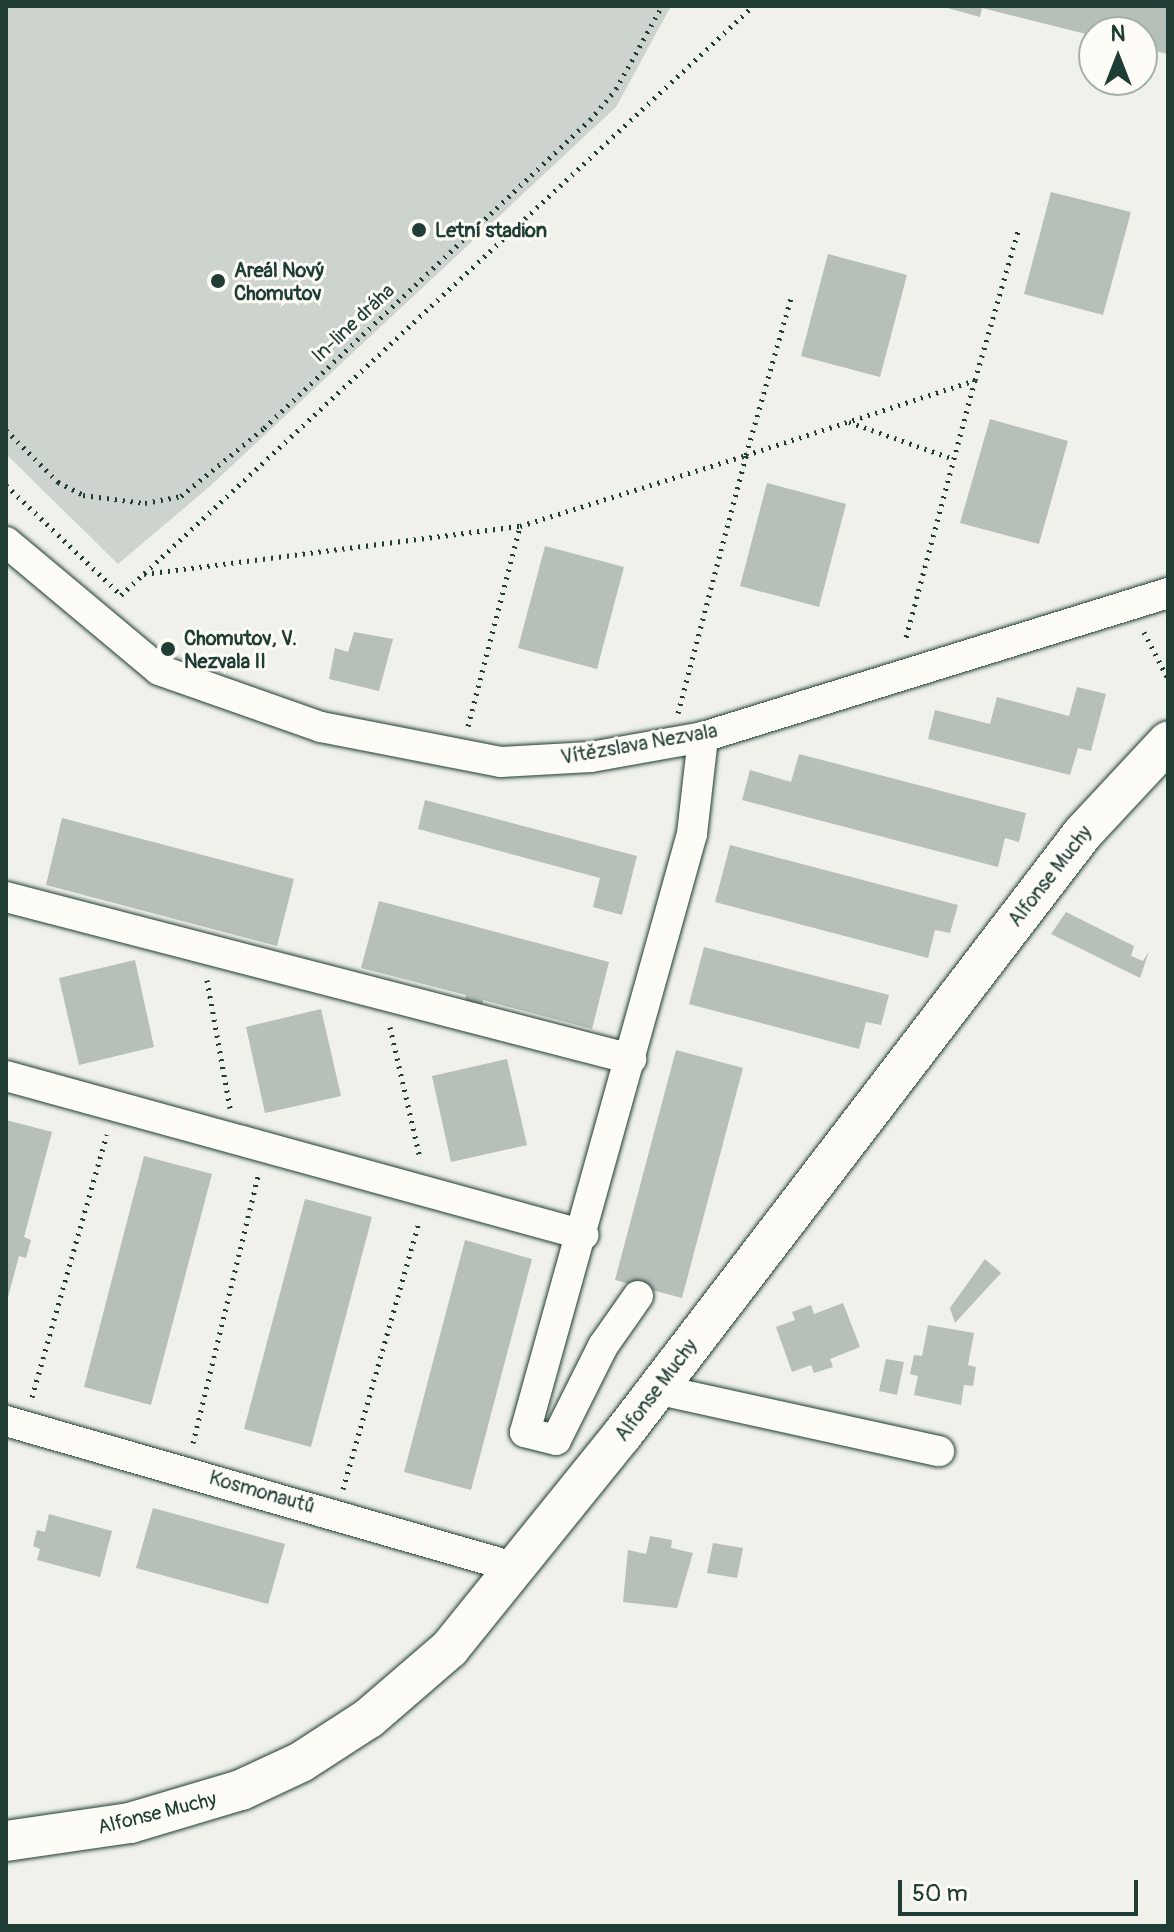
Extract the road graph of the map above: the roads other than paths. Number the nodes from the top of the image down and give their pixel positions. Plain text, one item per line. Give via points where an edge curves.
1 (6, 542) edge
2 (1168, 593) edge
3 (703, 737) junction
4 (1168, 742) edge
5 (6, 897) edge
6 (631, 1059) junction
7 (6, 1076) edge
8 (584, 1235) junction
9 (638, 1296) dead end
10 (656, 1389) junction
11 (15, 1423) edge
12 (939, 1451) dead end
13 (517, 1568) junction
14 (6, 1841) edge

1 - 3 street, Vítězslava Nezvala via 159,670 321,727 501,762 591,757
2 - 3 street, Vítězslava Nezvala
3 - 6 street via 692,834
4 - 10 main road, Alfonse Muchy via 1083,833
5 - 6 street
6 - 8 street
7 - 8 street
8 - 9 street via 525,1432 556,1440 603,1346
10 - 12 street
10 - 13 main road, Alfonse Muchy
11 - 13 street, Kosmonautů
13 - 14 main road, Alfonse Muchy via 450,1648 369,1718 301,1762 185,1809 130,1823

